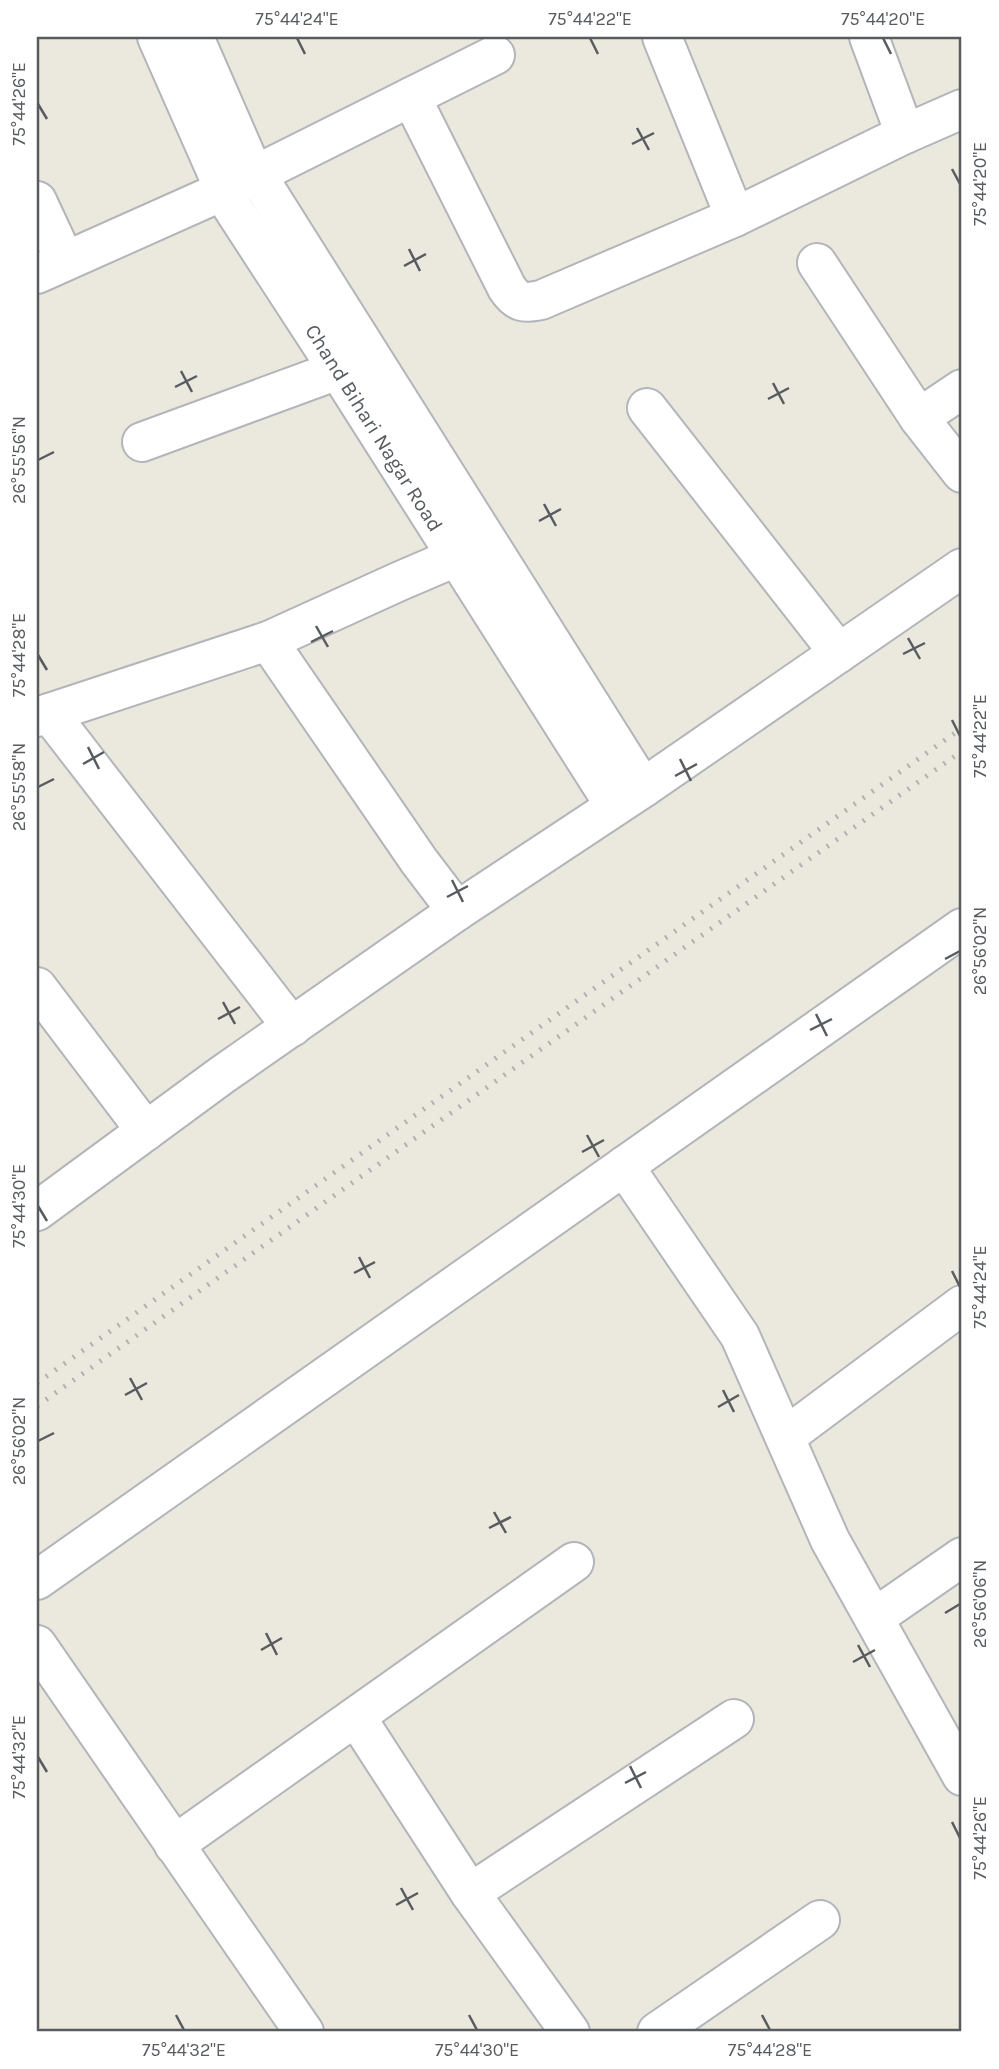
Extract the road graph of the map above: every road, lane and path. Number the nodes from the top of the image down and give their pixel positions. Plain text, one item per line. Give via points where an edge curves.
1 (157, 37) edge
2 (194, 37) edge
3 (662, 37) edge
4 (869, 37) edge
5 (495, 55) dead end
6 (411, 97) junction
7 (962, 109) edge
8 (905, 134) junction
9 (240, 182) junction
10 (37, 201) edge
11 (735, 217) junction
12 (817, 263) dead end
13 (51, 268) edge
14 (338, 370) junction
15 (962, 389) edge
16 (647, 408) dead end
17 (919, 418) junction
18 (142, 442) dead end
19 (962, 473) edge
20 (456, 557) junction
21 (962, 568) edge
22 (268, 642) junction
23 (839, 653) junction
24 (43, 715) edge
25 (629, 797) junction
26 (457, 911) junction
27 (962, 928) edge
28 (37, 987) edge
29 (292, 1027) junction
30 (146, 1131) junction
31 (624, 1166) junction
32 (37, 1211) edge
33 (962, 1305) edge
34 (785, 1437) junction
35 (962, 1557) edge
36 (574, 1562) dead end
37 (37, 1580) edge
38 (874, 1618) junction
39 (37, 1645) edge
40 (356, 1717) junction
41 (734, 1719) dead end
42 (962, 1776) edge
43 (174, 1845) junction
44 (470, 1893) junction
45 (820, 1920) dead end
46 (304, 2032) edge
47 (570, 2032) edge
48 (657, 2032) edge

1 - 9 street, Chand Bihari Nagar Road
2 - 9 street, Chand Bihari Nagar Road via 248,161
3 - 11 street
4 - 8 street
5 - 6 street
6 - 9 street
6 - 11 street via 507,288 525,303
7 - 8 street
8 - 11 street
9 - 13 street
9 - 14 street, Chand Bihari Nagar Road via 232,207
9 - 25 street, Chand Bihari Nagar Road
10 - 13 street
12 - 17 street
14 - 18 street
14 - 20 street, Chand Bihari Nagar Road
15 - 17 street
16 - 23 street
17 - 19 street
20 - 22 street
20 - 25 street, Chand Bihari Nagar Road
21 - 23 street
22 - 24 street
22 - 26 street
23 - 25 street
24 - 29 street
25 - 26 street
26 - 29 street
27 - 31 street
28 - 30 street
29 - 30 street
30 - 32 street
31 - 34 street via 740,1336
31 - 37 street
33 - 34 street
34 - 38 street via 830,1539
35 - 38 street
36 - 40 street
38 - 42 street
39 - 43 street
40 - 43 street
40 - 44 street
41 - 44 street
43 - 46 street
44 - 47 street
45 - 48 street

